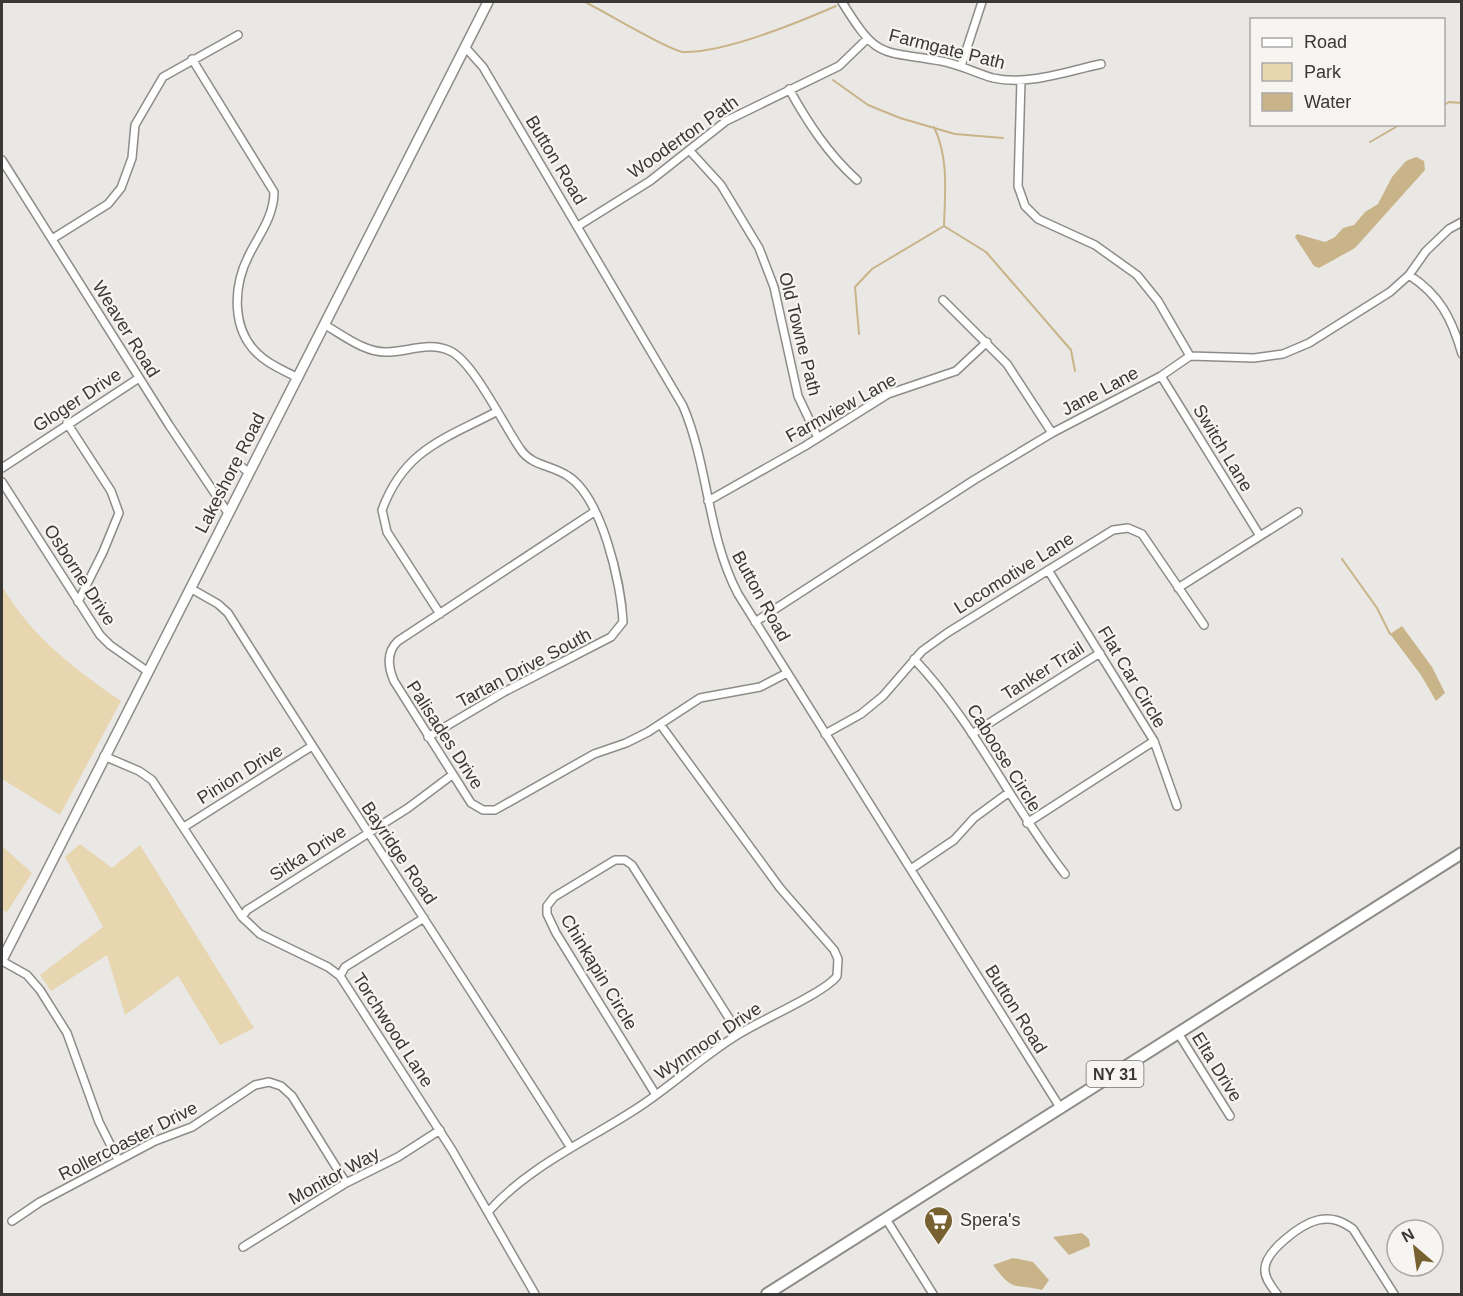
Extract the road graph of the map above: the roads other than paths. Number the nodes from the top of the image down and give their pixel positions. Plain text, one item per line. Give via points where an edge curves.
1 (488, 2) edge
2 (842, 2) edge
3 (982, 2) edge
4 (238, 34) dead end
5 (867, 39) junction
6 (465, 47) junction
7 (192, 59) junction
8 (1101, 64) dead end
9 (961, 66) junction
10 (1021, 80) junction
11 (789, 89) junction
12 (690, 151) junction
13 (2, 160) edge
14 (857, 180) dead end
15 (1461, 222) edge
16 (578, 226) junction
17 (52, 239) junction
18 (1408, 275) junction
19 (943, 300) dead end
20 (325, 325) junction
21 (987, 342) junction
22 (1461, 354) edge
23 (1190, 356) junction
24 (1161, 376) junction
25 (139, 378) junction
26 (298, 378) junction
27 (496, 412) junction
28 (67, 423) junction
29 (1052, 434) junction
30 (818, 438) junction
31 (236, 462) dead end
32 (2, 468) edge
33 (249, 473) junction
34 (2, 482) edge
35 (708, 501) junction
36 (594, 512) junction
37 (1298, 512) dead end
38 (228, 513) junction
39 (1260, 536) junction
40 (1048, 570) junction
41 (190, 588) junction
42 (1178, 588) junction
43 (78, 602) junction
44 (440, 614) junction
45 (755, 622) junction
46 (1204, 625) dead end
47 (1100, 653) junction
48 (914, 659) junction
49 (147, 671) junction
50 (787, 673) junction
51 (660, 724) junction
52 (825, 734) junction
53 (972, 734) junction
54 (428, 737) junction
55 (1154, 741) junction
56 (312, 746) junction
57 (104, 756) junction
58 (452, 775) junction
59 (1008, 794) junction
60 (1177, 806) dead end
61 (1027, 822) junction
62 (184, 827) junction
63 (366, 833) junction
64 (1461, 853) edge
65 (911, 869) junction
66 (1065, 874) dead end
67 (242, 917) junction
68 (424, 918) junction
69 (2, 961) edge
70 (340, 976) junction
71 (739, 1034) junction
72 (1178, 1034) junction
73 (656, 1095) junction
74 (1061, 1109) junction
75 (1230, 1116) dead end
76 (440, 1130) junction
77 (571, 1148) junction
78 (118, 1160) junction
79 (346, 1183) junction
80 (489, 1211) junction
81 (886, 1219) junction
82 (12, 1221) dead end
83 (243, 1247) dead end
84 (774, 1292) edge
85 (535, 1294) edge
86 (933, 1294) edge
87 (1277, 1294) edge
88 (1395, 1294) edge

1 - 6 street, Lakeshore Road
2 - 5 street, Farmgate Path
3 - 9 street
4 - 7 street
5 - 9 street, Farmgate Path via 888,54
5 - 11 street, Wooderton Path via 839,66
6 - 16 street, Button Road via 483,67
6 - 20 street, Lakeshore Road
7 - 17 street via 163,77 141,111 135,125 128,176 121,188 108,204
7 - 26 street via 274,192 271,212 240,282 237,307 242,328 258,354
8 - 10 street, Farmgate Path
9 - 10 street, Farmgate Path via 992,77
10 - 23 street via 1018,186 1025,206 1038,219 1095,244 1137,275 1158,301
11 - 12 street, Wooderton Path via 726,121
11 - 14 street via 814,132
12 - 16 street, Wooderton Path
12 - 30 street, Old Towne Path via 721,184 759,248 774,287 798,396
13 - 17 street, Weaver Road
15 - 18 street via 1426,251
16 - 35 street, Button Road via 683,406 693,428
17 - 25 street, Weaver Road
18 - 22 street via 1442,303
18 - 23 street via 1390,292 1344,322 1283,354 1254,358
19 - 21 street
20 - 26 street, Lakeshore Road
20 - 27 street via 378,352 430,347 448,350 464,361
21 - 29 street via 1018,379
21 - 30 street, Farmview Lane via 956,371 888,394
23 - 24 street, Jane Lane
24 - 29 street, Jane Lane
24 - 39 street, Switch Lane
25 - 28 street, Gloger Drive
25 - 38 street, Weaver Road
26 - 33 street, Lakeshore Road
27 - 36 street via 524,455 570,477
27 - 44 street via 411,459 382,510 387,532
28 - 32 street, Gloger Drive
28 - 43 street via 111,491 119,513
29 - 45 street, Jane Lane
30 - 35 street, Farmview Lane
31 - 33 street
33 - 38 street, Lakeshore Road
34 - 43 street, Osborne Drive
35 - 45 street, Button Road via 721,559
36 - 44 street, Palisades Drive
36 - 54 street, Tartan Drive South via 609,548 621,627 600,645 504,692
37 - 39 street
38 - 41 street, Lakeshore Road
39 - 42 street
40 - 42 street, Locomotive Lane via 1113,530 1128,528 1142,534
40 - 47 street, Flat Car Circle
40 - 48 street, Locomotive Lane via 946,633
41 - 49 street, Lakeshore Road
41 - 56 street, Bayridge Road via 228,613
42 - 46 street, Locomotive Lane
43 - 49 street, Osborne Drive via 110,645
44 - 54 street, Palisades Drive via 398,641 388,663 394,681
45 - 50 street, Button Road
47 - 53 street, Tanker Trail
47 - 55 street, Flat Car Circle
48 - 52 street, Locomotive Lane via 883,696
48 - 53 street, Caboose Circle via 945,694
49 - 57 street, Lakeshore Road
50 - 51 street, Palisades Drive via 760,687 700,698
50 - 52 street, Button Road
51 - 58 street, Palisades Drive via 626,743 583,759 495,810 483,810 471,803
51 - 71 street, Wynmoor Drive via 780,888 829,943 838,959 837,976 822,990
52 - 65 street, Button Road
53 - 59 street, Caboose Circle
54 - 58 street, Palisades Drive
55 - 60 street, Flat Car Circle
55 - 61 street
56 - 62 street, Pinion Drive
56 - 63 street, Bayridge Road
57 - 62 street, Torchwood Lane via 152,780
57 - 69 street, Lakeshore Road
58 - 63 street, Sitka Drive
59 - 61 street, Caboose Circle
59 - 65 street via 974,818 954,840
61 - 66 street, Caboose Circle
62 - 67 street, Torchwood Lane
63 - 67 street, Sitka Drive via 247,909
63 - 68 street, Bayridge Road
64 - 72 main road, NY 31
65 - 74 street, Button Road
67 - 70 street, Torchwood Lane via 260,934
68 - 70 street via 345,968
68 - 77 street, Bayridge Road
69 - 78 street via 27,975 67,1034 99,1122
70 - 76 street, Torchwood Lane
71 - 73 street, Wynmoor Drive
71 - 73 street, Chinkapin Circle via 632,865 615,860 554,897 546,906 556,933
72 - 74 main road, NY 31
72 - 75 street, Elta Drive
73 - 77 street, Wynmoor Drive
74 - 81 main road, NY 31
76 - 79 street, Monitor Way
76 - 80 street, Torchwood Lane
77 - 80 street, Wynmoor Drive via 498,1200
78 - 79 street, Rollercoaster Drive via 192,1127 255,1084 269,1082 292,1096
78 - 82 street, Rollercoaster Drive
79 - 83 street, Monitor Way
80 - 85 street, Torchwood Lane
81 - 84 main road, NY 31
81 - 86 street
87 - 88 street via 1264,1271 1267,1258 1275,1247 1316,1220 1331,1219 1353,1230

